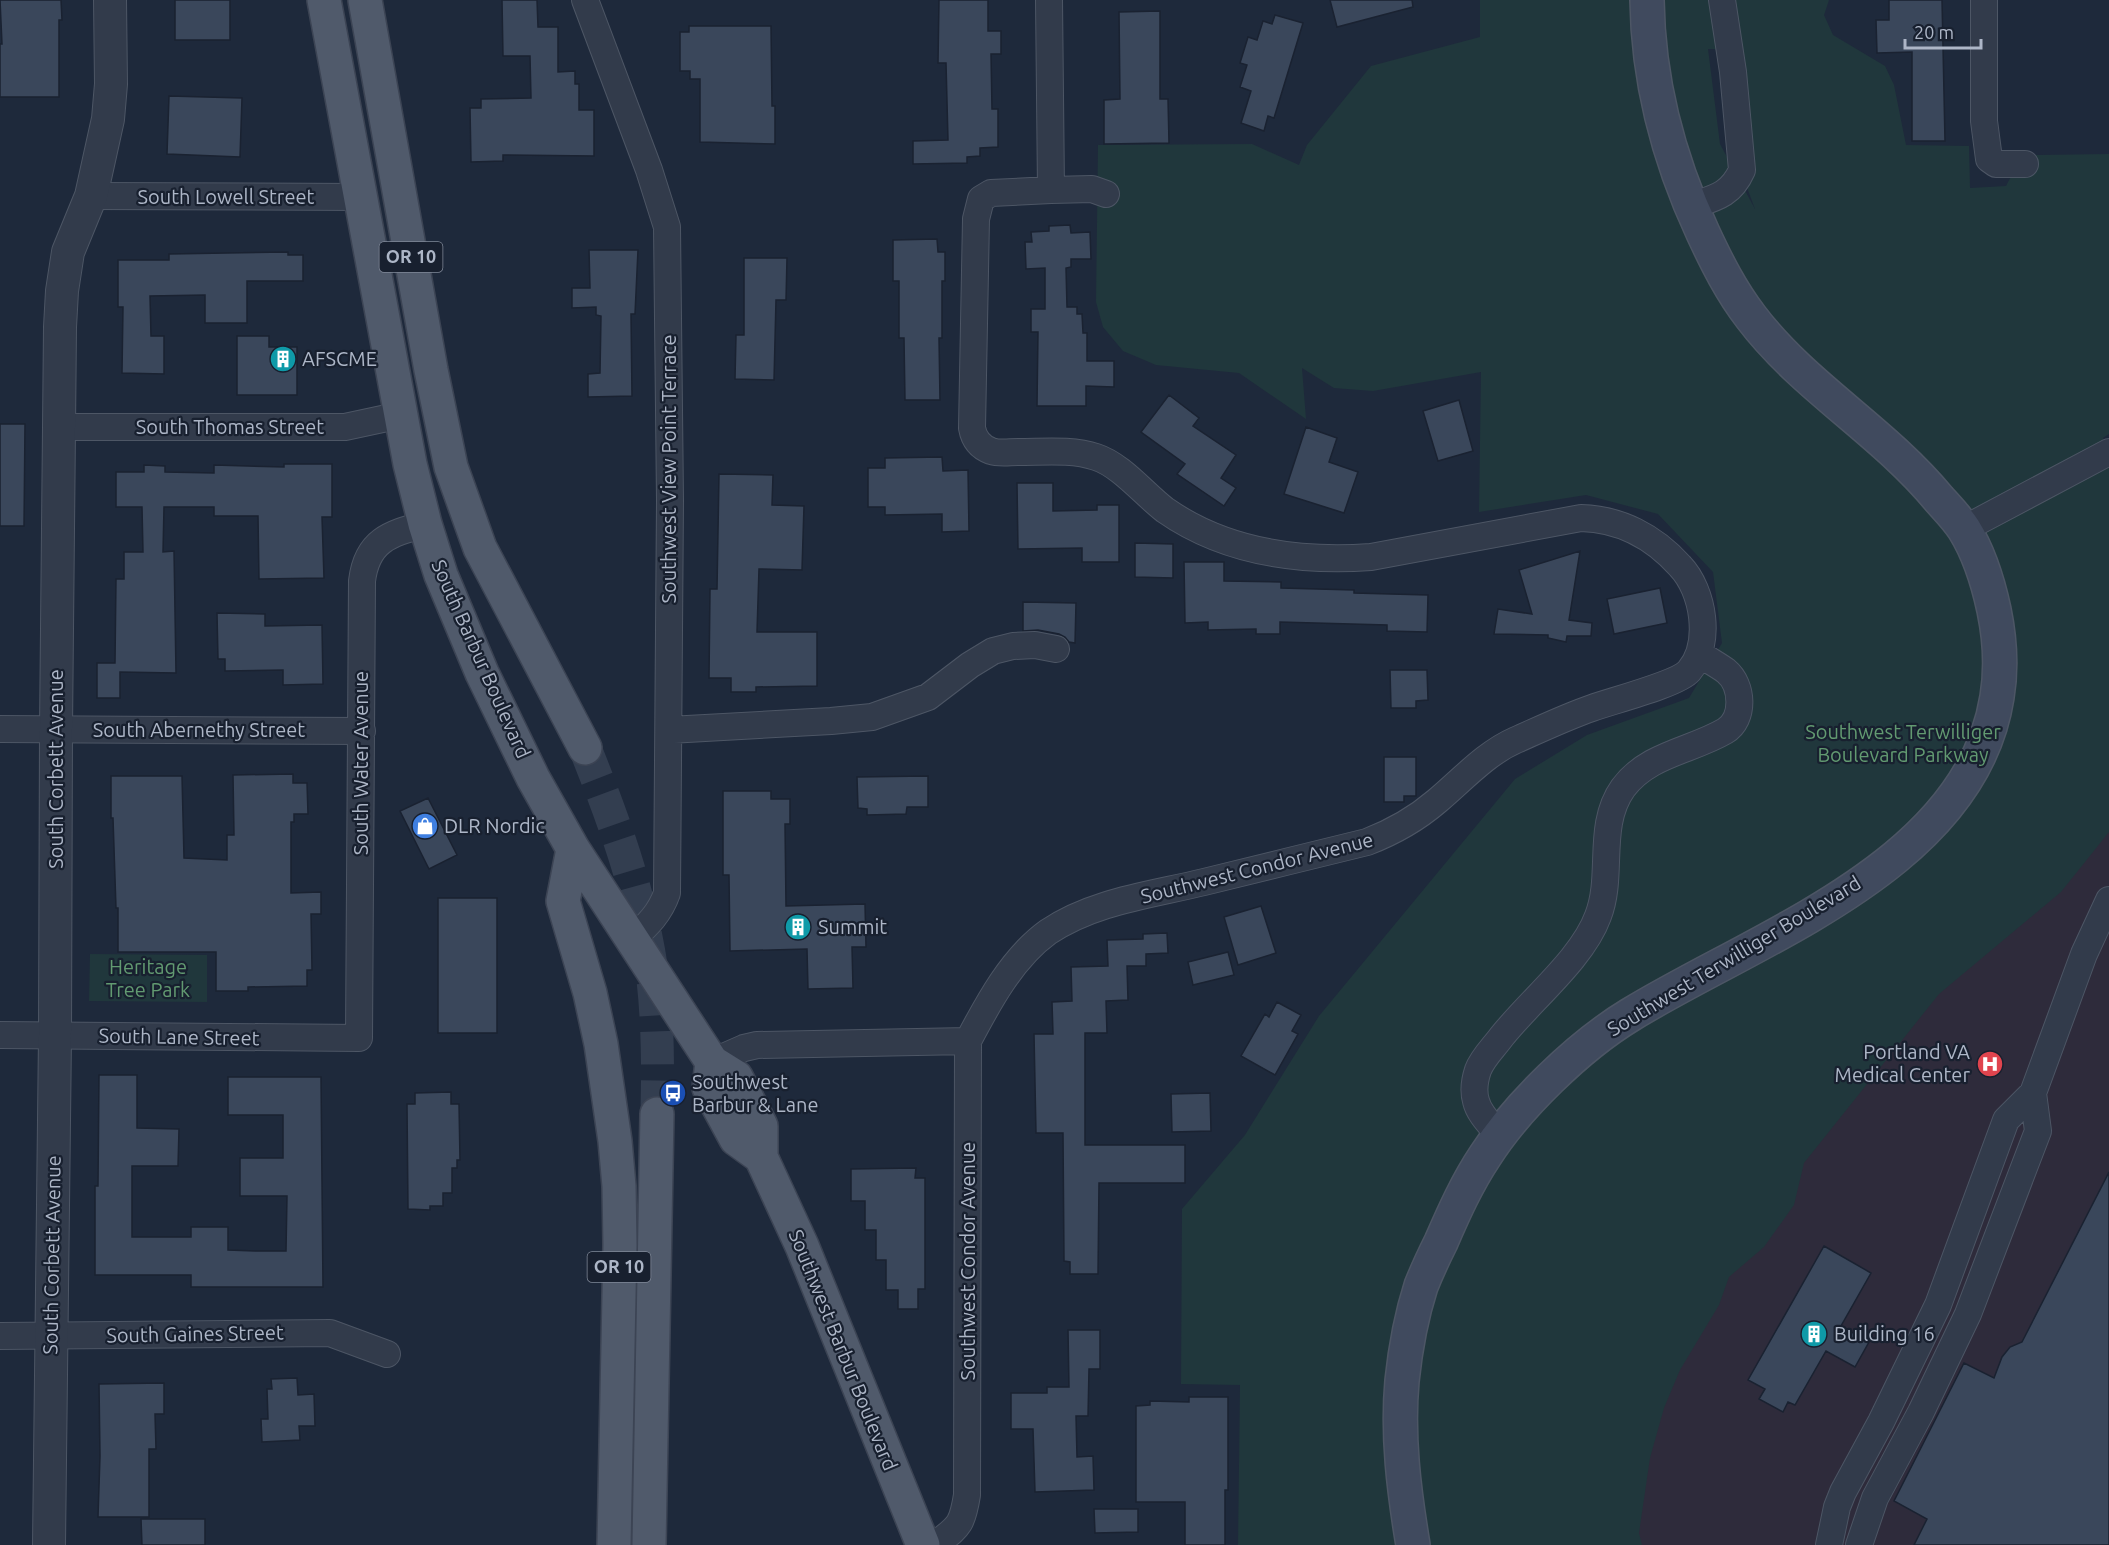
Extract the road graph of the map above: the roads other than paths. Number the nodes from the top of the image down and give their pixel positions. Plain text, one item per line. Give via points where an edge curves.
1 (110, 0) edge
2 (324, 0) edge
3 (365, 0) edge
4 (585, 0) edge
5 (1049, 0) edge
6 (1647, 0) edge
7 (1722, 0) edge
8 (1984, 0) edge
9 (2025, 164) dead end
10 (1051, 190) junction
11 (1106, 194) dead end
12 (91, 196) junction
13 (360, 197) junction
14 (1691, 207) junction
15 (401, 415) junction
16 (59, 427) junction
17 (2109, 452) edge
18 (425, 524) junction
19 (1964, 529) junction
20 (1056, 649) dead end
21 (1700, 654) junction
22 (0, 729) edge
23 (56, 730) junction
24 (669, 730) junction
25 (362, 731) junction
26 (585, 748) tunnel mouth
27 (573, 849) junction
28 (2109, 900) edge
29 (632, 939) junction
30 (0, 1035) edge
31 (55, 1036) junction
32 (359, 1038) joint
33 (968, 1041) junction
34 (712, 1062) junction
35 (2033, 1093) junction
36 (657, 1114) tunnel mouth
37 (1499, 1135) junction
38 (51, 1335) junction
39 (0, 1336) edge
40 (387, 1354) dead end
41 (50, 1545) edge
42 (614, 1545) edge
43 (649, 1545) edge
44 (923, 1545) edge
45 (935, 1545) edge
46 (1413, 1545) edge
47 (1829, 1545) edge
48 (1858, 1545) edge

1 - 12 street, South Corbett Avenue via 109,113
2 - 13 main road, South Barbur Boulevard / OR 10
3 - 26 main road, OR 10 via 452,467 480,548
4 - 24 street, Southwest View Point Terrace via 667,227
5 - 10 street
6 - 14 main road, Southwest Terwilliger Boulevard via 1659,113
7 - 14 street via 1742,170 1730,190
8 - 9 street via 1984,121 1989,159 1996,164
10 - 11 street via 1092,189
10 - 21 street via 991,194 981,199 976,219 972,428 973,437 985,448 1000,453 1067,452 1098,458 1180,520 1231,542 1298,557 1371,557 1581,518 1599,518 1642,534 1685,571 1701,615
12 - 13 street, South Lowell Street
12 - 16 street, South Corbett Avenue via 64,271
13 - 15 main road, South Barbur Boulevard / OR 10
14 - 19 main road, Southwest Terwilliger Boulevard via 1719,267 1754,321 1791,361 1923,478
15 - 16 street, South Thomas Street via 345,427
15 - 18 main road, South Barbur Boulevard / OR 10
16 - 23 street, South Corbett Avenue
17 - 19 street
18 - 25 street, South Water Avenue via 395,533 371,552 364,564
18 - 27 main road, South Barbur Boulevard / OR 10 via 482,673
19 - 37 main road, Southwest Terwilliger Boulevard via 1989,587 2000,660 1988,734 1950,802 1905,849 1823,908 1602,1034 1560,1070
20 - 24 street via 1035,645 993,651 928,697 872,717
21 - 33 street, Southwest Condor Avenue via 1686,674 1507,744 1393,832 1367,842 1126,900 1070,921 1048,933 1025,955 992,994
21 - 37 street via 1728,672 1734,681 1739,694 1736,719 1727,730 1654,762 1622,789 1609,824 1604,899 1593,928 1573,958 1516,1018 1478,1069 1476,1104
22 - 23 street, South Abernethy Street
23 - 25 street, South Abernethy Street
23 - 31 street, South Corbett Avenue
24 - 29 street, Southwest View Point Terrace via 667,893 654,918
25 - 32 street, South Water Avenue
27 - 29 main road, South Barbur Boulevard
27 - 42 main road, OR 10 via 563,901 590,993 610,1096 619,1186
28 - 35 street via 2084,954
29 - 34 main road, South Barbur Boulevard
30 - 31 street, South Lane Street
31 - 32 street, South Lane Street
31 - 38 street, South Corbett Avenue
33 - 34 street via 757,1045
33 - 45 street, Southwest Condor Avenue via 967,1495 958,1527
34 - 44 main road, Southwest Barbur Boulevard via 709,1088 736,1139 760,1157 802,1246
35 - 47 street via 2006,1120 1938,1305 1844,1492
35 - 48 street via 2038,1131 1968,1314 1875,1498
36 - 43 main road, OR 10
37 - 46 main road, Southwest Terwilliger Boulevard via 1461,1197 1443,1236 1421,1287 1409,1340 1402,1381 1401,1434 1402,1480
38 - 39 street, South Gaines Street
38 - 40 street, South Gaines Street via 330,1333
38 - 41 street, South Corbett Avenue

